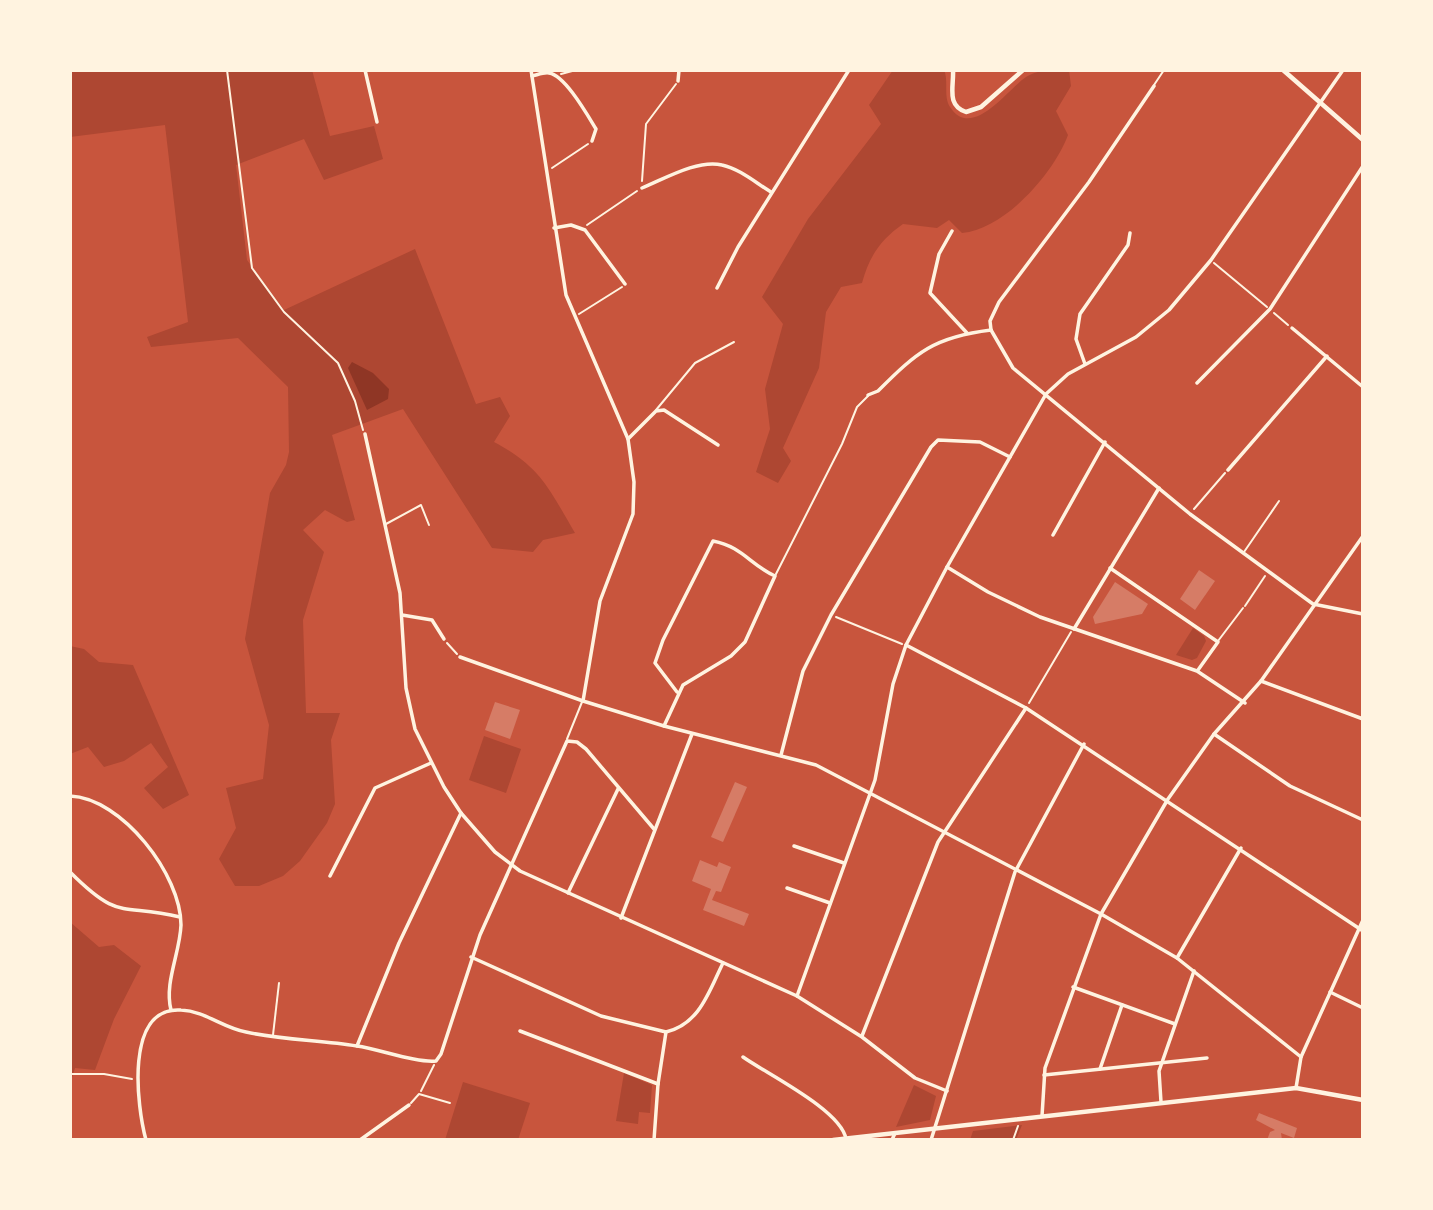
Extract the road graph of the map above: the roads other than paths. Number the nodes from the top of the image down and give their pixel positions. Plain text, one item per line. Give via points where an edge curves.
1 (365, 70) edge
2 (531, 70) edge
3 (680, 70) edge
4 (849, 70) edge
5 (953, 70) edge
6 (1023, 70) edge
7 (1164, 70) edge
8 (1283, 70) edge
9 (1343, 70) edge
10 (532, 76) junction
11 (678, 81) road end
12 (1154, 86) joint
13 (1322, 103) junction
14 (377, 122) dead end
15 (1363, 140) edge
16 (592, 141) road end
17 (1363, 166) edge
18 (642, 188) road end
19 (771, 192) junction
20 (554, 228) junction
21 (952, 231) dead end
22 (1130, 233) dead end
23 (625, 284) road end
24 (717, 288) dead end
25 (1292, 328) road end
26 (991, 330) junction
27 (967, 333) junction
28 (734, 342) dead end
29 (1326, 356) junction
30 (1085, 364) junction
31 (1197, 383) dead end
32 (1363, 387) edge
33 (1046, 394) junction
34 (869, 396) joint
35 (656, 411) junction
36 (365, 434) road end
37 (628, 439) junction
38 (1105, 442) junction
39 (718, 445) dead end
40 (1010, 457) junction
41 (1228, 470) road end
42 (1158, 488) junction
43 (1279, 501) dead end
44 (385, 525) junction
45 (429, 525) dead end
46 (1053, 535) dead end
47 (1363, 536) edge
48 (1243, 554) junction
49 (947, 567) junction
50 (1110, 568) junction
51 (775, 576) junction
52 (1313, 604) junction
53 (1243, 608) road end
54 (1363, 614) edge
55 (402, 615) junction
56 (1074, 629) junction
57 (444, 639) road end
58 (1218, 642) junction
59 (906, 645) junction
60 (460, 657) road end
61 (1197, 671) junction
62 (1261, 681) junction
63 (677, 692) junction
64 (583, 701) junction
65 (1245, 703) junction
66 (1026, 708) junction
67 (1363, 719) edge
68 (664, 726) junction
69 (692, 733) junction
70 (1214, 734) junction
71 (567, 741) junction
72 (1084, 744) junction
73 (781, 755) junction
74 (431, 763) junction
75 (618, 789) junction
76 (870, 793) junction
77 (70, 796) edge
78 (1168, 799) junction
79 (461, 813) junction
80 (1363, 820) edge
81 (654, 829) junction
82 (943, 834) junction
83 (794, 846) dead end
84 (1241, 848) junction
85 (845, 863) junction
86 (511, 866) junction
87 (70, 872) edge
88 (1014, 872) junction
89 (330, 876) dead end
90 (787, 888) dead end
91 (568, 893) junction
92 (830, 903) junction
93 (1101, 915) junction
94 (180, 917) junction
95 (621, 918) junction
96 (1363, 920) edge
97 (1361, 930) edge
98 (471, 957) junction
99 (1177, 958) junction
100 (723, 963) junction
101 (1195, 971) junction
102 (279, 983) dead end
103 (1073, 987) junction
104 (1330, 992) junction
105 (797, 996) junction
106 (1122, 1005) junction
107 (1363, 1008) edge
108 (171, 1010) junction
109 (1175, 1024) junction
110 (520, 1031) dead end
111 (666, 1032) junction
112 (273, 1035) junction
113 (862, 1037) junction
114 (357, 1046) junction
115 (743, 1057) dead end
116 (1301, 1057) junction
117 (1207, 1058) dead end
118 (1162, 1063) junction
119 (1100, 1069) junction
120 (1044, 1075) junction
121 (658, 1084) junction
122 (1296, 1088) junction
123 (947, 1091) junction
124 (1363, 1100) edge
125 (1161, 1102) junction
126 (450, 1103) dead end
127 (409, 1105) joint
128 (1042, 1116) junction
129 (935, 1128) junction
130 (895, 1133) junction
131 (861, 1138) edge
132 (846, 1139) edge
133 (146, 1140) edge
134 (360, 1140) edge
135 (654, 1140) edge
136 (833, 1140) edge
137 (892, 1140) edge
138 (932, 1140) edge

1 - 14 street
2 - 10 street
3 - 11 street
4 - 19 street
5 - 6 street via 952,99 966,112 981,107
7 - 12 lane
8 - 13 street
9 - 13 street
10 - 16 street via 556,75 596,129
10 - 20 street
12 - 26 street via 999,302
13 - 15 street
13 - 30 street via 1170,310 1147,329
17 - 31 street via 1270,309
18 - 19 street via 718,164
19 - 24 street
20 - 23 street via 571,225 585,230
20 - 37 street via 573,318
21 - 27 street via 939,254 930,293
22 - 30 street via 1128,245 1080,314 1076,339
25 - 29 street
26 - 27 street
26 - 33 street via 1013,368
27 - 34 street via 929,345
28 - 35 lane via 695,363
29 - 32 street
29 - 41 street
30 - 33 street
33 - 38 street
33 - 40 street
34 - 51 lane via 857,407
35 - 37 street
35 - 39 street via 664,410
36 - 44 street
37 - 64 street via 633,514 600,601
38 - 42 street
38 - 46 street
40 - 49 street
40 - 73 street via 980,442 938,440 931,447 831,615 798,682
42 - 48 street
42 - 50 street
43 - 48 lane
44 - 45 lane via 421,505
44 - 55 street
47 - 52 street
48 - 52 street
49 - 56 street via 988,592
49 - 59 street
50 - 56 street
50 - 58 street
51 - 63 street via 739,649
51 - 63 street via 733,545 713,541 655,663
52 - 54 street
52 - 62 street
53 - 58 lane
55 - 57 street via 432,620
55 - 74 street via 406,688 415,729
56 - 61 street
58 - 61 street
59 - 66 street
59 - 76 street
60 - 64 street
61 - 65 street
62 - 65 street
62 - 67 street
63 - 68 street
64 - 68 street
64 - 71 lane
65 - 70 street
66 - 72 street
66 - 82 street
68 - 69 street
69 - 73 street
69 - 81 street
70 - 78 street
70 - 80 street via 1290,786
71 - 75 street via 586,749
71 - 86 street
72 - 78 street
72 - 88 street
73 - 76 street via 816,765
74 - 79 street
74 - 89 street via 375,788
75 - 81 street
75 - 91 street
76 - 82 street
76 - 85 street
77 - 94 street via 103,805 148,848 174,888
78 - 84 street
78 - 93 street
79 - 86 street
79 - 114 street via 399,943
81 - 95 street
82 - 88 street
82 - 113 street
83 - 85 street
84 - 97 street
84 - 99 street
85 - 92 street
86 - 91 street
86 - 98 street
87 - 94 street via 110,906
88 - 93 street
88 - 123 street
90 - 92 street
91 - 95 street
92 - 105 street
93 - 99 street
93 - 103 street
94 - 108 street via 168,997
95 - 100 street
96 - 97 street
97 - 104 street
98 - 111 street via 601,1016
98 - 114 street via 436,1061
99 - 101 street
100 - 105 street
100 - 111 street via 698,1013 690,1022
101 - 109 street
101 - 116 street
102 - 112 lane
103 - 106 street
103 - 120 street
104 - 107 street
104 - 116 street
105 - 113 street
106 - 109 street
106 - 119 street
108 - 112 street via 193,1011 236,1030
108 - 133 street via 158,1015 149,1026 136,1080
109 - 118 street
110 - 121 street
111 - 121 street
112 - 114 street
113 - 123 street via 915,1078
115 - 132 street via 818,1105 843,1129
116 - 122 street
117 - 118 street
118 - 119 street
118 - 125 street
119 - 120 street
120 - 128 street
121 - 135 street
122 - 124 street
122 - 125 street
123 - 129 street
125 - 128 street
126 - 127 lane via 419,1094
127 - 134 street
128 - 129 street
129 - 130 street
129 - 138 street
130 - 131 street
130 - 137 street
131 - 132 street
132 - 136 street

